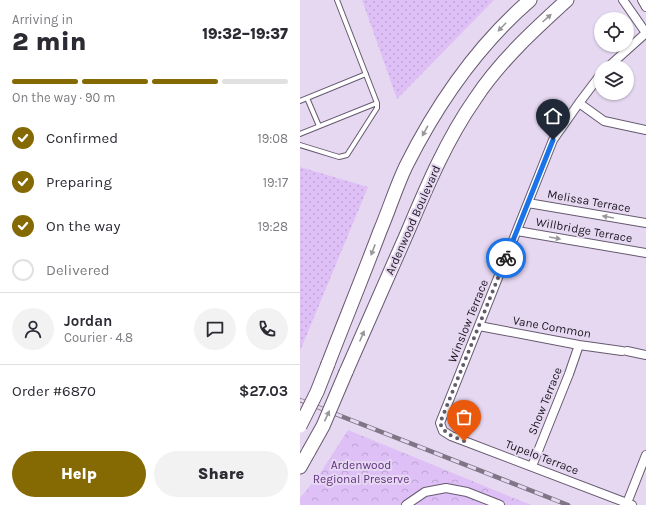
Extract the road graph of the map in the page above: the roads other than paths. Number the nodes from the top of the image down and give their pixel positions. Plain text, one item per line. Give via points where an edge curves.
1 (337, 0) edge
2 (530, 0) edge
3 (568, 0) edge
4 (623, 0) edge
5 (642, 0) edge
6 (646, 7) edge
7 (646, 33) edge
8 (616, 60) edge
9 (366, 74) junction
10 (594, 83) edge
11 (307, 98) junction
12 (300, 101) edge
13 (377, 103) junction
14 (579, 103) junction
15 (319, 126) junction
16 (646, 130) edge
17 (300, 134) edge
18 (300, 145) edge
19 (528, 203) junction
20 (646, 223) edge
21 (517, 231) junction
22 (646, 253) edge
23 (479, 326) junction
24 (579, 345) junction
25 (646, 355) edge
26 (300, 426) edge
27 (443, 431) joint
28 (646, 455) edge
29 (532, 466) junction
30 (300, 467) edge
31 (630, 504) edge
32 (406, 505) edge
33 (500, 505) edge

1 - 9 lane
2 -> 26 main road, Ardenwood Boulevard, bridge via 481,49 451,88 426,128 405,168 317,392
30 -> 3 main road, Ardenwood Boulevard, bridge via 323,426 430,179 452,135 502,64 535,29
4 - 7 street
5 - 6 street
7 - 8 street
9 - 11 lane
9 - 13 lane
10 - 14 street, Winslow Terrace
11 - 12 lane
11 - 15 lane
13 - 15 lane
13 - 18 lane via 374,114 347,155 339,156
14 - 16 street via 604,121
14 - 19 street, Winslow Terrace via 553,140
15 - 17 lane
20 -> 19 street, Melissa Terrace
19 - 21 street, Winslow Terrace
21 -> 22 street, Willbridge Terrace
21 - 23 street, Winslow Terrace
23 - 24 street, Vane Common
23 - 27 street, Winslow Terrace via 440,423
24 - 25 street, Vane Common
24 - 29 street, Show Terrace
27 - 29 street, Tupelo Terrace
28 - 31 street
29 - 31 street, Tupelo Terrace
32 - 33 street via 425,492 446,488 467,492

